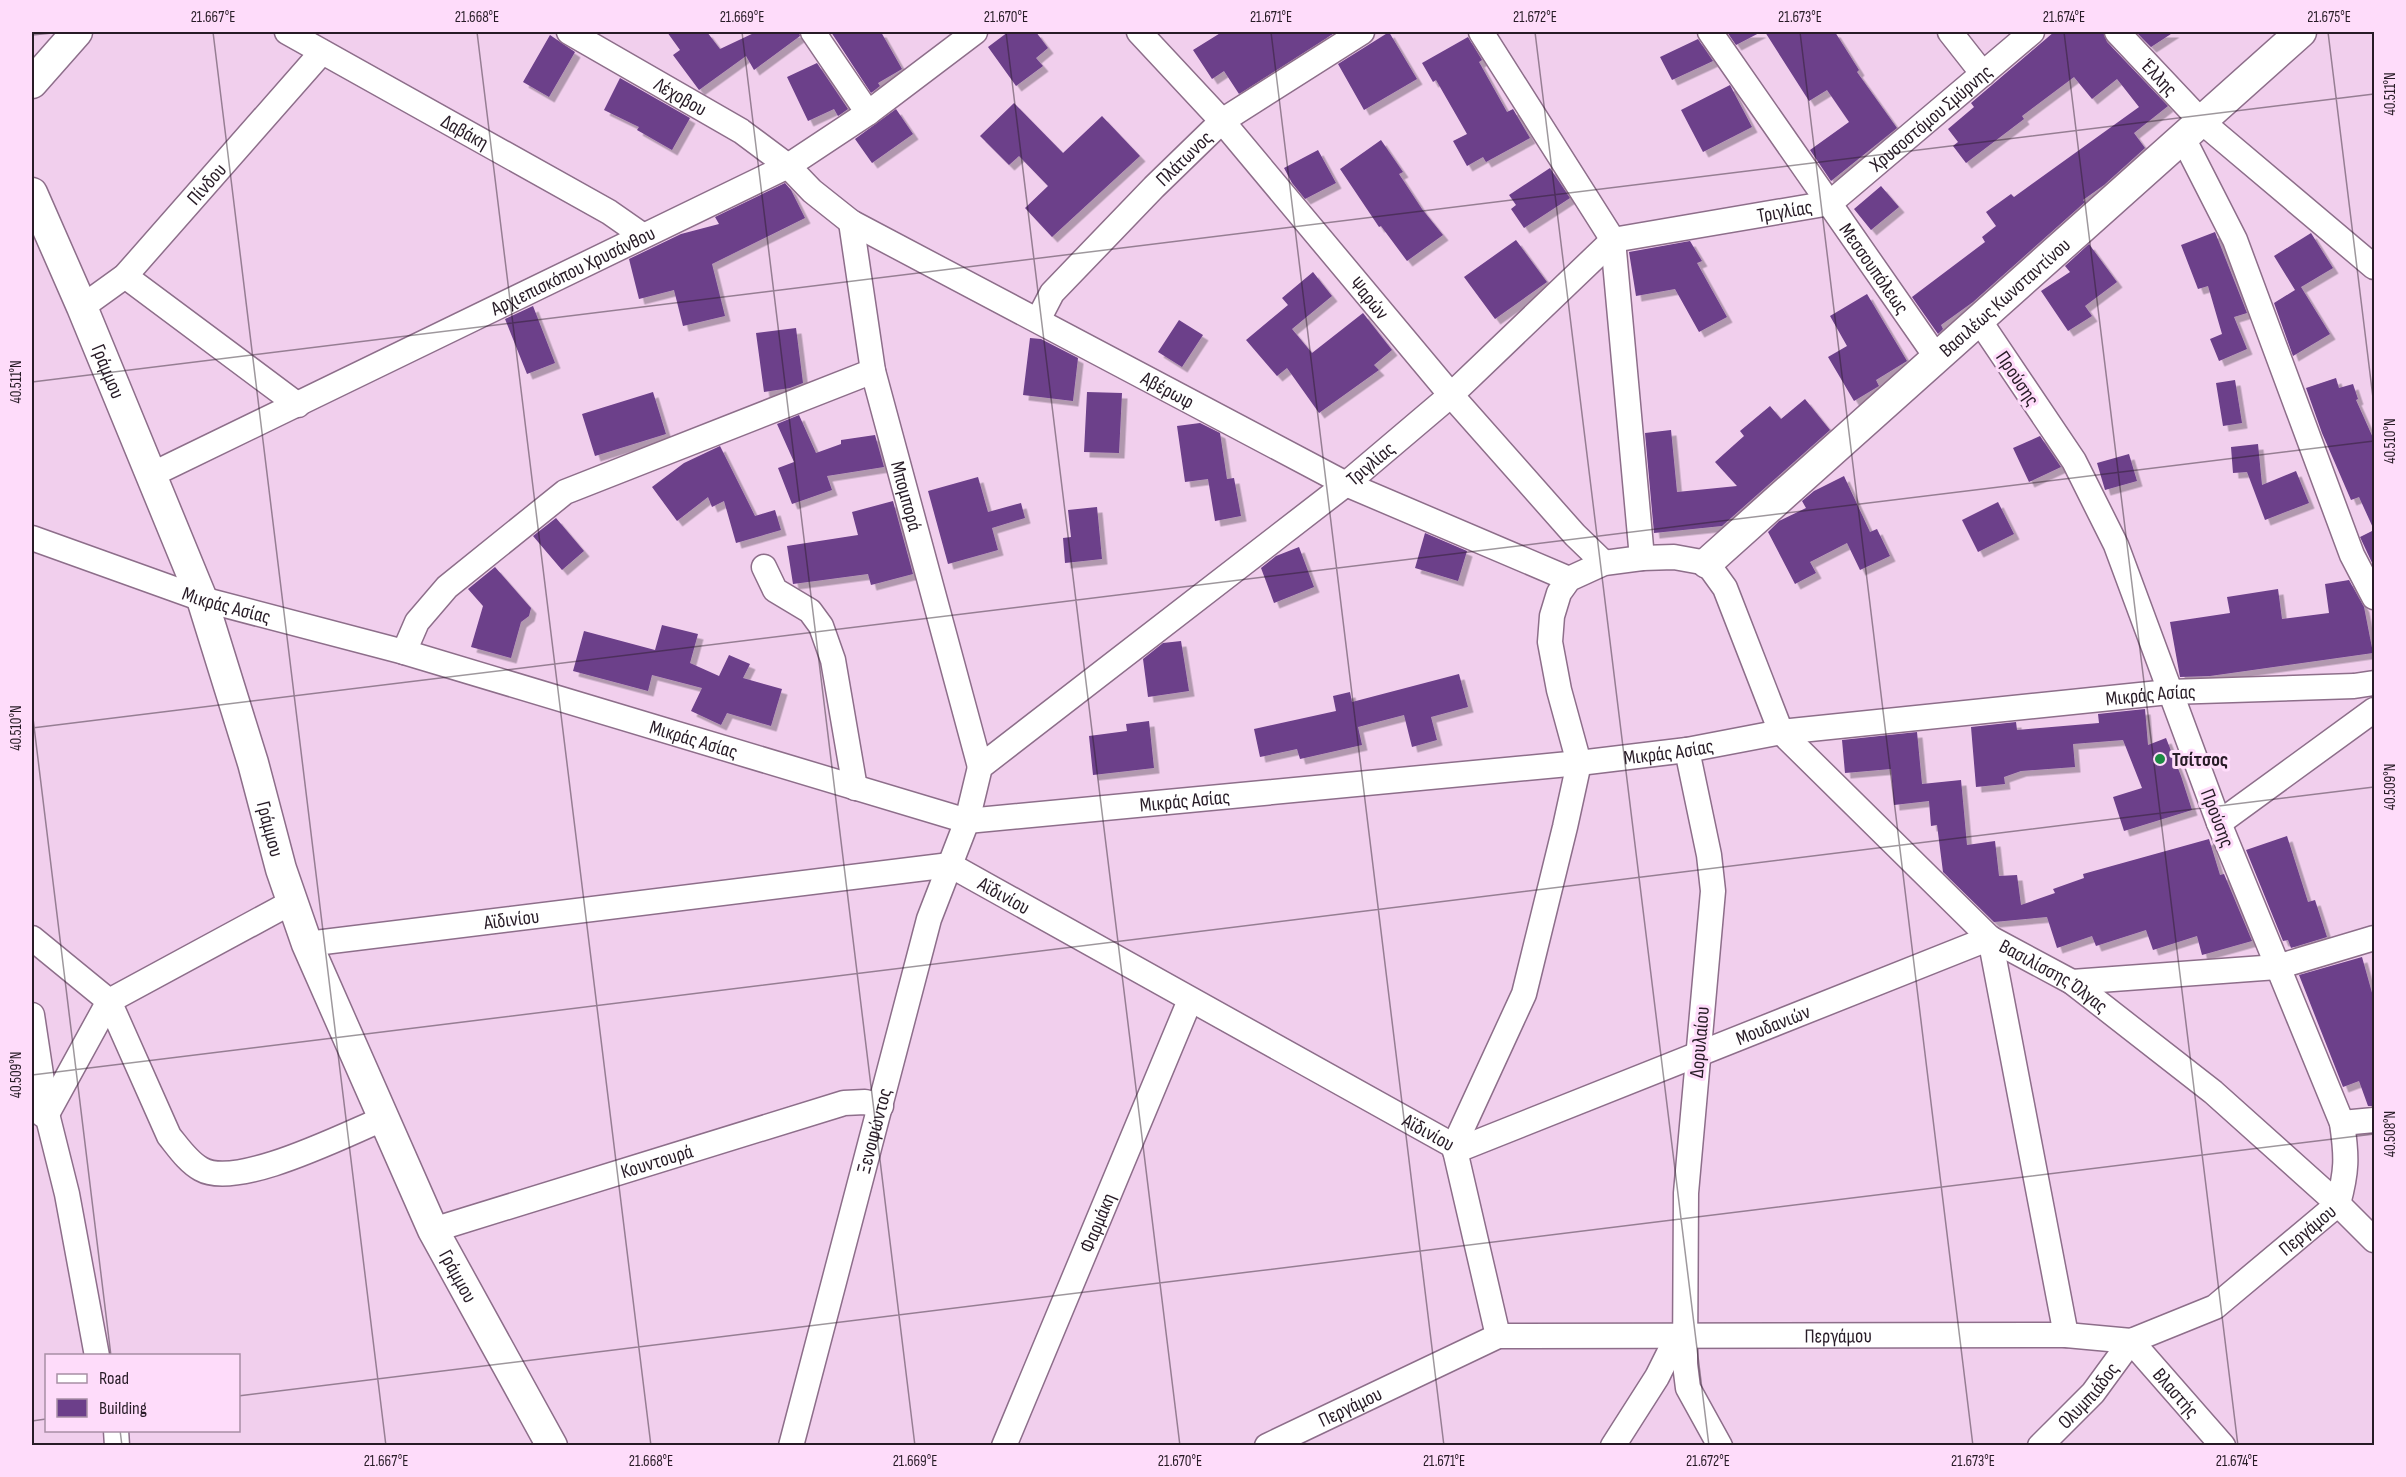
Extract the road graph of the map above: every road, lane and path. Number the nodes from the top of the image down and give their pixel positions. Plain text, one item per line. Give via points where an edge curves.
1 (77, 32) edge
2 (287, 32) edge
3 (569, 32) edge
4 (813, 32) edge
5 (975, 32) edge
6 (1138, 32) edge
7 (1362, 32) edge
8 (1481, 32) edge
9 (1710, 32) edge
10 (1950, 32) edge
11 (2032, 32) edge
12 (2117, 32) edge
13 (2301, 32) edge
14 (322, 52) junction
15 (1983, 74) junction
16 (32, 83) edge
17 (868, 113) junction
18 (1222, 121) junction
19 (2192, 129) junction
20 (788, 166) junction
21 (33, 199) edge
22 (1830, 203) junction
23 (851, 222) junction
24 (642, 235) junction
25 (1612, 240) junction
26 (2374, 267) edge
27 (124, 276) junction
28 (82, 308) junction
29 (1038, 320) junction
30 (1979, 320) junction
31 (1937, 358) junction
32 (873, 371) junction
33 (1451, 395) junction
34 (298, 405) junction
35 (149, 476) junction
36 (1346, 484) junction
37 (32, 538) edge
38 (1642, 558) junction
39 (1604, 563) junction
40 (1707, 563) junction
41 (764, 567) dead end
42 (1569, 579) junction
43 (2374, 597) edge
44 (202, 599) junction
45 (404, 652) junction
46 (2374, 683) edge
47 (2169, 692) junction
48 (2374, 710) edge
49 (1781, 732) junction
50 (1687, 750) junction
51 (1579, 763) junction
52 (980, 767) junction
53 (855, 788) junction
54 (967, 821) junction
55 (2219, 823) junction
56 (950, 865) junction
57 (292, 902) junction
58 (32, 938) edge
59 (1990, 938) junction
60 (2374, 938) edge
61 (306, 944) junction
62 (2277, 967) junction
63 (2072, 982) junction
64 (1190, 1000) junction
65 (109, 1001) junction
66 (32, 1015) edge
67 (1698, 1055) junction
68 (881, 1106) junction
69 (39, 1115) edge
70 (383, 1119) junction
71 (2374, 1120) edge
72 (2342, 1123) junction
73 (1454, 1148) junction
74 (2338, 1204) junction
75 (433, 1230) junction
76 (2374, 1240) edge
77 (2066, 1335) junction
78 (1498, 1336) junction
79 (1681, 1337) junction
80 (2131, 1341) junction
81 (97, 1354) edge
82 (552, 1446) edge
83 (791, 1446) edge
84 (1004, 1446) edge
85 (1267, 1446) edge
86 (1613, 1446) edge
87 (1720, 1446) edge
88 (2040, 1446) edge
89 (2223, 1446) edge

1 - 16 street
2 - 14 street, Δαβάκη
3 - 20 street, Λέχοβου via 741,130
4 - 17 street
5 - 17 street, Αρχιεπισκόπου Χρυσάνθου
6 - 18 street, Ψαρών
7 - 18 street, Πλάτωνος
8 - 25 street
9 - 22 street, Μεσσουπόλεως
10 - 15 street
11 - 15 street, Χρυσοστόμου Σμύρνης
12 - 19 street, Έλλης
13 - 19 street, Βασιλέως Κωνσταντίνου
14 - 24 street, Δαβάκη
14 - 27 street, Πίνδου
15 - 22 street, Χρυσοστόμου Σμύρνης
17 - 20 street, Αρχιεπισκόπου Χρυσάνθου
18 - 29 street, Πλάτωνος via 1052,293
18 - 33 street, Ψαρών
19 - 26 street
19 - 30 street, Βασιλέως Κωνσταντίνου
19 - 43 street via 2352,555
20 - 23 street, Αβέρωφ
20 - 24 street, Αρχιεπισκόπου Χρυσάνθου
21 - 28 street, Γράμμου
22 - 25 street, Τριγλίας
22 - 31 street, Μεσσουπόλεως
23 - 29 street, Αβέρωφ
23 - 32 street, Μπομπορά
24 - 34 street, Αρχιεπισκόπου Χρυσάνθου
25 - 33 street, Τριγλίας
25 - 38 street
27 - 28 street, Πίνδου
27 - 34 street
28 - 35 street, Γράμμου
29 - 36 street, Αβέρωφ
30 - 31 street, Βασιλέως Κωνσταντίνου
30 - 47 street, Προύσης via 2074,460 2116,545
31 - 40 street, Βασιλέως Κωνσταντίνου
32 - 45 street via 566,492 447,586 417,622
32 - 52 street, Μπομπορά
33 - 36 street, Τριγλίας
33 - 39 street, Ψαρών
34 - 35 street, Αρχιεπισκόπου Χρυσάνθου
35 - 44 street, Γράμμου
36 - 42 street, Αβέρωφ
36 - 52 street, Τριγλίας
37 - 44 street, Μικράς Ασίας
38 - 39 street
38 - 40 street via 1674,557
39 - 42 street
40 - 49 street via 1725,588
41 - 53 street via 775,590 810,611 821,626 833,660
42 - 51 street via 1559,593 1552,616 1550,642
44 - 45 street, Μικράς Ασίας
44 - 57 street, Γράμμου
45 - 53 street, Μικράς Ασίας
46 - 47 street, Μικράς Ασίας
47 - 49 street, Μικράς Ασίας
47 - 55 street, Προύσης
48 - 55 street
49 - 50 street, Μικράς Ασίας
49 - 59 street, Βασιλίσσης Όλγας
50 - 51 street, Μικράς Ασίας
50 - 67 street, Δορυλαίου via 1713,891
51 - 54 street, Μικράς Ασίας
51 - 73 street via 1524,994
52 - 54 street
53 - 54 street, Μικράς Ασίας
54 - 56 street, Ξενοφώντος
55 - 62 street, Προύσης
56 - 61 street, Αϊδινίου
56 - 64 street, Αϊδινίου
56 - 68 street, Ξενοφώντος via 929,918
57 - 61 street, Γράμμου
57 - 65 street
58 - 65 street
59 - 63 street, Βασιλίσσης Όλγας
59 - 67 street, Μουδανιών
59 - 77 street
60 - 62 street
61 - 70 street, Γράμμου
62 - 63 street
62 - 72 street, Προύσης
63 - 74 street, Βασιλίσσης Όλγας via 2214,1092
64 - 73 street, Αϊδινίου
64 - 84 street, Φαρμάκη
65 - 69 street
65 - 70 street via 169,1136 201,1170 236,1174 269,1166
66 - 69 street
67 - 73 street, Μουδανιών
67 - 79 street, Δορυλαίου via 1686,1193
68 - 75 street, Κουντουρά via 844,1102
68 - 83 street, Ξενοφώντος
69 - 81 street via 67,1194
70 - 75 street, Γράμμου
71 - 72 street
72 - 74 street, Προύσης via 2345,1176
73 - 78 street, Αϊδινίου
74 - 76 street, Περγάμου
74 - 80 street, Περγάμου via 2215,1307
75 - 82 street, Γράμμου
77 - 79 street, Περγάμου
77 - 80 street, Περγάμου
78 - 79 street, Περγάμου
78 - 85 street, Περγάμου
79 - 86 street
79 - 87 street, Δορυλαίου via 1688,1388
80 - 88 street, Ολυμπιάδος via 2093,1393
80 - 89 street, Βλαστής

